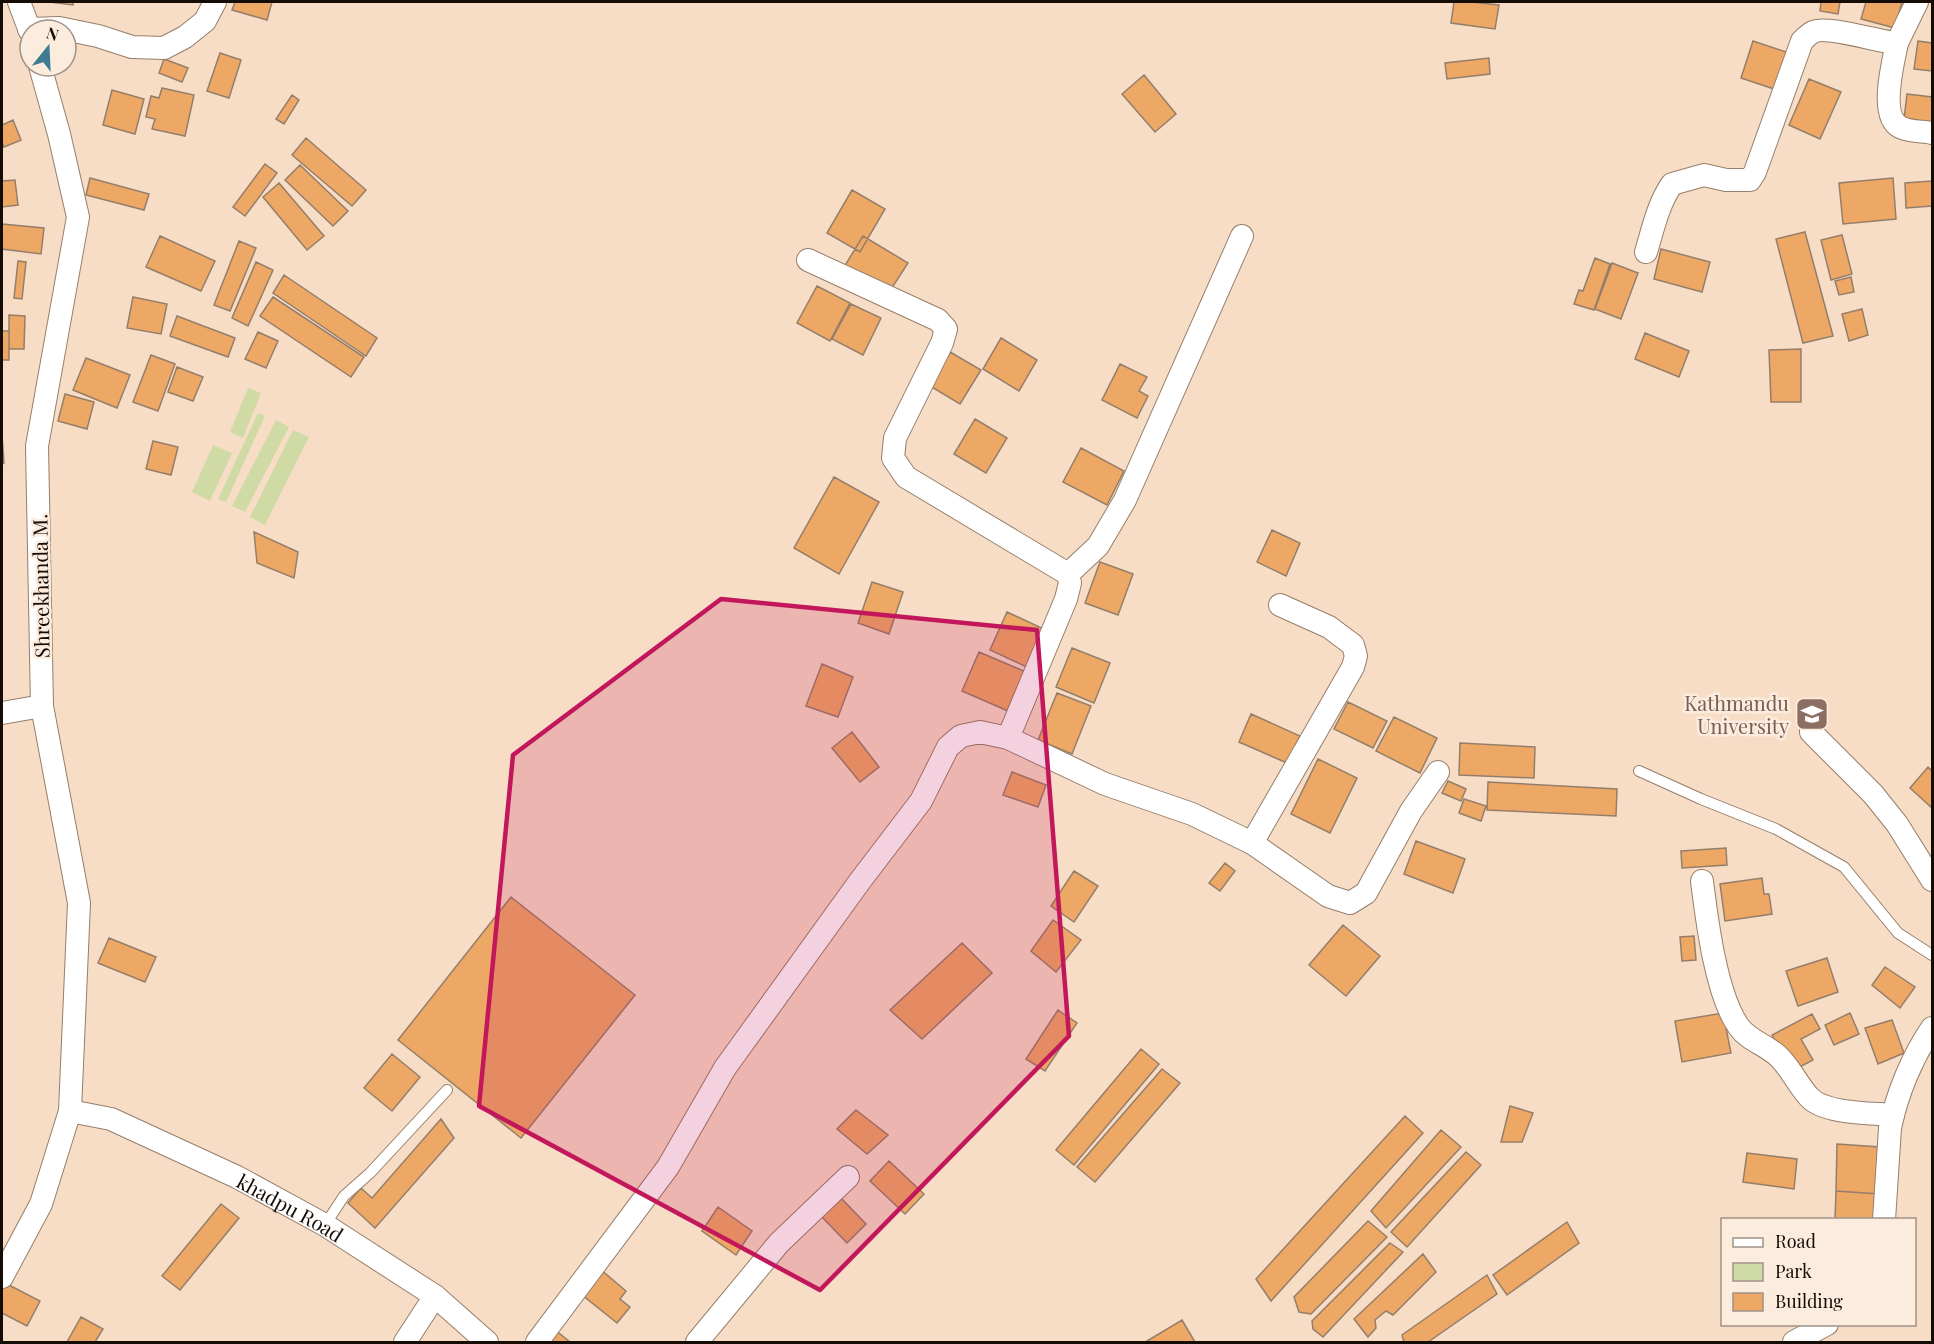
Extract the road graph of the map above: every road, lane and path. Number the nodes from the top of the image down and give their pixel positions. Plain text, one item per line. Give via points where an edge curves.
1 (19, 2) edge
2 (215, 2) edge
3 (1917, 2) edge
4 (25, 18) edge
5 (78, 32) edge
6 (1897, 43) junction
7 (43, 78) edge
8 (1932, 133) edge
9 (1242, 236) dead end
10 (1646, 252) dead end
11 (808, 260) dead end
12 (1068, 574) junction
13 (1280, 605) dead end
14 (42, 705) junction
15 (2, 713) edge
16 (1810, 732) dead end
17 (1008, 738) junction
18 (1639, 771) dead end
19 (1438, 772) dead end
20 (1252, 843) junction
21 (1932, 880) edge
22 (1702, 881) dead end
23 (1932, 955) edge
24 (1932, 1028) edge
25 (447, 1090) dead end
26 (70, 1111) junction
27 (1893, 1115) junction
28 (848, 1177) dead end
29 (1884, 1218) edge
30 (325, 1225) junction
31 (2, 1277) edge
32 (435, 1296) junction
33 (1823, 1326) edge
34 (405, 1342) edge
35 (487, 1342) edge
36 (537, 1342) edge
37 (697, 1342) edge
38 (1794, 1342) edge

1 - 4 street
2 - 5 street via 205,21 164,48 132,47
3 - 6 street
6 - 8 street via 1889,83 1893,121 1902,128
6 - 10 street via 1831,30 1814,31 1802,41 1750,180 1704,175 1672,184
7 - 14 street, Shreekhanda M. via 78,217 37,446
9 - 12 street via 1125,500 1098,546
11 - 12 street via 938,320 946,329 895,438 893,458 906,477
12 - 17 street via 1066,599
13 - 20 street via 1329,627 1353,645 1356,656
14 - 15 street
14 - 26 street, Shreekhanda M. via 79,903
16 - 21 street via 1873,794
17 - 20 street via 1105,784 1192,814
17 - 36 street via 980,732 961,736 948,747 921,801 725,1068 668,1167
18 - 23 lane via 1776,829 1844,867 1898,933
19 - 20 street via 1366,893 1350,903 1328,896
22 - 27 street via 1721,984 1728,1009 1740,1028 1779,1056 1811,1099 1821,1106
24 - 27 street via 1907,1074
25 - 30 lane via 344,1197
26 - 30 street, khadpu Road via 111,1119 237,1177
26 - 31 street, Shreekhanda M. via 41,1204
27 - 29 street
28 - 37 street via 779,1243
30 - 32 street, khadpu Road
32 - 34 street
32 - 35 street, khadpu Road
33 - 38 street

